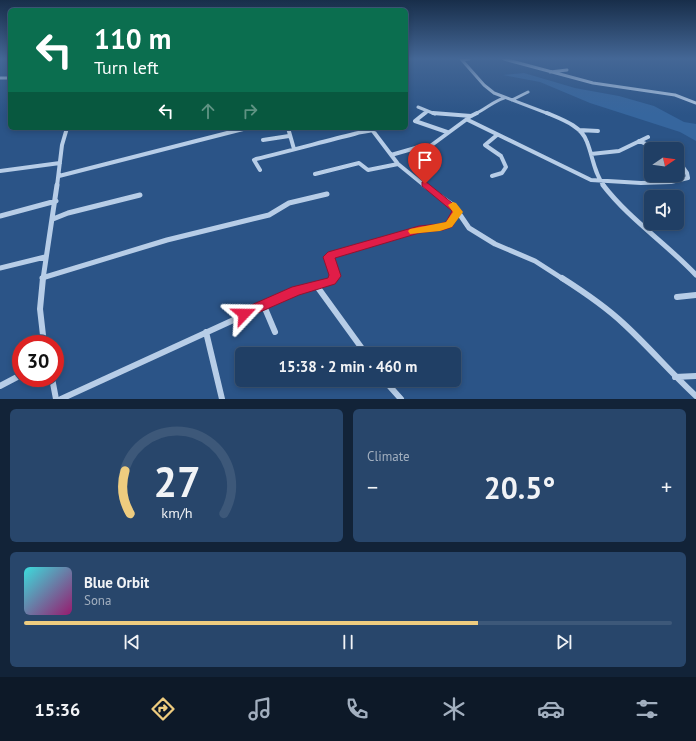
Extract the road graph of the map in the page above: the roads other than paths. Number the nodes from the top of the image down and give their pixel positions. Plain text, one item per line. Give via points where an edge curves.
1 (477, 78) edge
2 (572, 78) edge
3 (528, 92) dead end
4 (504, 98) junction
5 (512, 100) junction
6 (696, 103) edge
7 (418, 107) dead end
8 (427, 112) junction
9 (469, 118) junction
10 (67, 130) edge
11 (239, 130) edge
12 (288, 130) edge
13 (376, 130) edge
14 (579, 130) junction
15 (598, 131) dead end
16 (448, 132) junction
17 (497, 135) junction
18 (289, 136) junction
19 (648, 137) dead end
20 (263, 140) dead end
21 (639, 141) junction
22 (644, 143) edge
23 (294, 149) junction
24 (591, 154) junction
25 (391, 155) junction
26 (60, 163) junction
27 (398, 164) junction
28 (684, 168) edge
29 (260, 170) dead end
30 (0, 171) edge
31 (315, 174) dead end
32 (59, 176) junction
33 (492, 176) dead end
34 (684, 181) edge
35 (601, 182) junction
36 (676, 182) edge
37 (327, 194) dead end
38 (140, 195) dead end
39 (56, 201) junction
40 (458, 212) junction
41 (0, 216) edge
42 (53, 219) junction
43 (45, 257) junction
44 (0, 268) edge
45 (696, 275) edge
46 (42, 278) junction
47 (316, 285) junction
48 (696, 295) edge
49 (677, 297) dead end
50 (264, 306) junction
51 (206, 332) junction
52 (275, 332) dead end
53 (43, 335) edge
54 (361, 347) edge
55 (696, 376) edge
56 (675, 377) junction
57 (12, 380) edge
58 (0, 386) edge
59 (54, 387) edge
60 (390, 387) edge
61 (696, 396) edge
62 (56, 399) edge
63 (61, 399) edge
64 (222, 399) edge
65 (401, 399) edge

1 - 4 street
2 - 6 street via 596,84 675,95
3 - 5 street
4 - 5 street
4 - 9 street via 492,102 486,110
5 - 14 street via 564,120
7 - 8 street
8 - 9 street
8 - 16 street via 415,120
9 - 16 street
9 - 17 street
10 - 26 street
11 - 32 street
12 - 18 street
13 - 23 street
13 - 25 street
14 - 15 street
14 - 24 street via 587,140
16 - 25 street via 429,147 419,147
17 - 33 street via 485,145 501,156 506,168 501,174
17 - 35 street via 586,178
18 - 20 street
18 - 23 street
19 - 21 street
21 - 22 street
21 - 24 street via 619,150
23 - 29 street via 256,158 254,160
24 - 35 street
25 - 27 street
26 - 30 street
26 - 32 street
27 - 31 street via 368,170 359,163
27 - 40 street via 454,206
28 - 34 street via 688,178
32 - 39 street
35 - 36 street
35 - 45 street via 624,211 676,254
37 - 46 street via 289,203 269,216 167,240
38 - 42 street
39 - 41 street
39 - 42 street
40 - 47 street via 445,226 419,230 331,255 328,257 335,271 334,279
40 - 56 street via 466,225 478,234 535,261 595,300 634,333
42 - 43 street
43 - 44 street
43 - 46 street
46 - 53 street
47 - 50 street via 297,290
47 - 54 street
48 - 49 street
50 - 51 street
50 - 52 street
51 - 63 street
51 - 64 street
55 - 56 street
56 - 61 street
57 - 58 street
59 - 62 street
60 - 65 street

